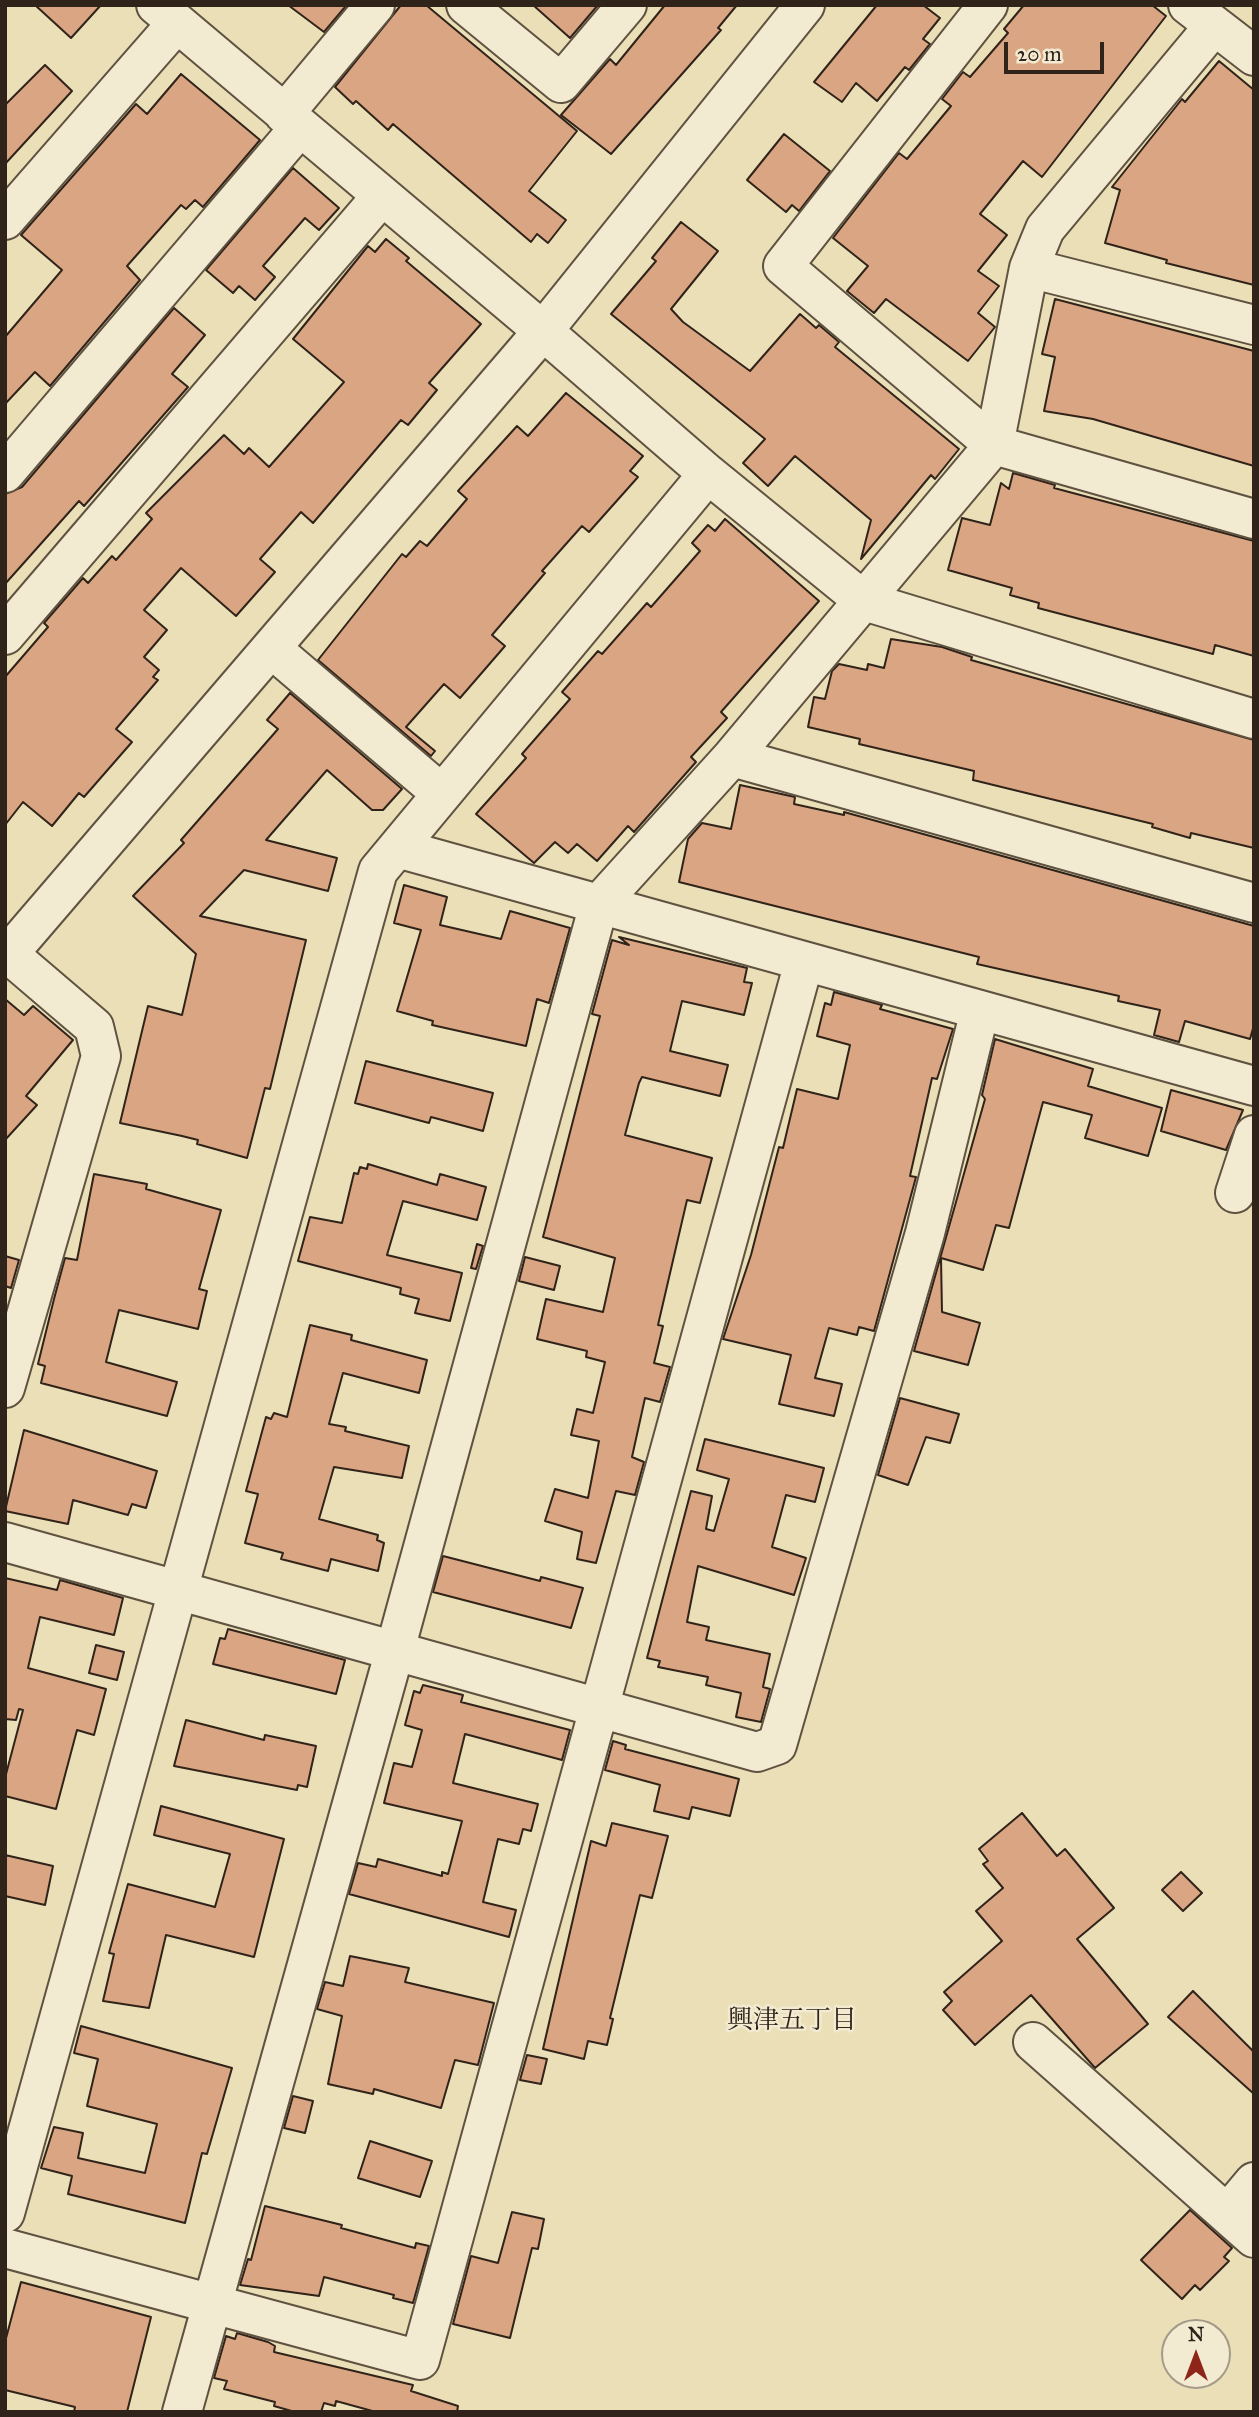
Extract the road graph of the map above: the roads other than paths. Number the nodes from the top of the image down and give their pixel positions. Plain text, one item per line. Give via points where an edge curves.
1 (375, 5) edge
2 (466, 5) edge
3 (627, 5) edge
4 (806, 5) edge
5 (988, 5) edge
6 (166, 14) edge
7 (1201, 15) edge
8 (1254, 56) edge
9 (292, 121) junction
10 (381, 197) junction
11 (5, 220) edge
12 (1029, 268) junction
13 (1254, 325) edge
14 (544, 331) junction
15 (994, 445) junction
16 (5, 473) edge
17 (708, 474) junction
18 (1254, 519) edge
19 (864, 601) junction
20 (5, 635) edge
21 (271, 648) junction
22 (1254, 719) edge
23 (732, 757) junction
24 (442, 793) junction
25 (397, 848) junction
26 (1254, 903) edge
27 (599, 904) junction
28 (6, 954) edge
29 (804, 962) junction
30 (980, 1010) junction
31 (1254, 1086) edge
32 (1254, 1135) edge
33 (1235, 1193) dead end
34 (5, 1388) edge
35 (5, 1542) edge
36 (177, 1588) junction
37 (396, 1650) junction
38 (598, 1710) junction
39 (1033, 2042) dead end
40 (1254, 2182) edge
41 (5, 2213) edge
42 (1241, 2226) edge
43 (5, 2248) edge
44 (212, 2302) junction
45 (181, 2412) edge

1 - 9 street
2 - 3 street via 561,83
4 - 14 street
5 - 15 street via 783,266
6 - 9 street
6 - 11 street
7 - 8 street
7 - 12 street via 1045,229
9 - 10 street
9 - 16 street
10 - 14 street
10 - 20 street
12 - 13 street
12 - 15 street
14 - 17 street
14 - 21 street
15 - 18 street
15 - 19 street
17 - 19 street
17 - 24 street
19 - 22 street
19 - 23 street
21 - 24 street
21 - 28 street
23 - 26 street
23 - 27 street
24 - 25 street
25 - 27 street
25 - 36 street via 378,872
27 - 29 street
27 - 37 street
28 - 34 street via 94,1027 101,1056
29 - 30 street
29 - 38 street
30 - 31 street
30 - 38 street via 925,1233 778,1745 757,1752
32 - 33 street
35 - 36 street
36 - 37 street
36 - 41 street
37 - 38 street
37 - 44 street
38 - 44 street via 420,2360
39 - 42 street
40 - 42 street
43 - 44 street
44 - 45 street

